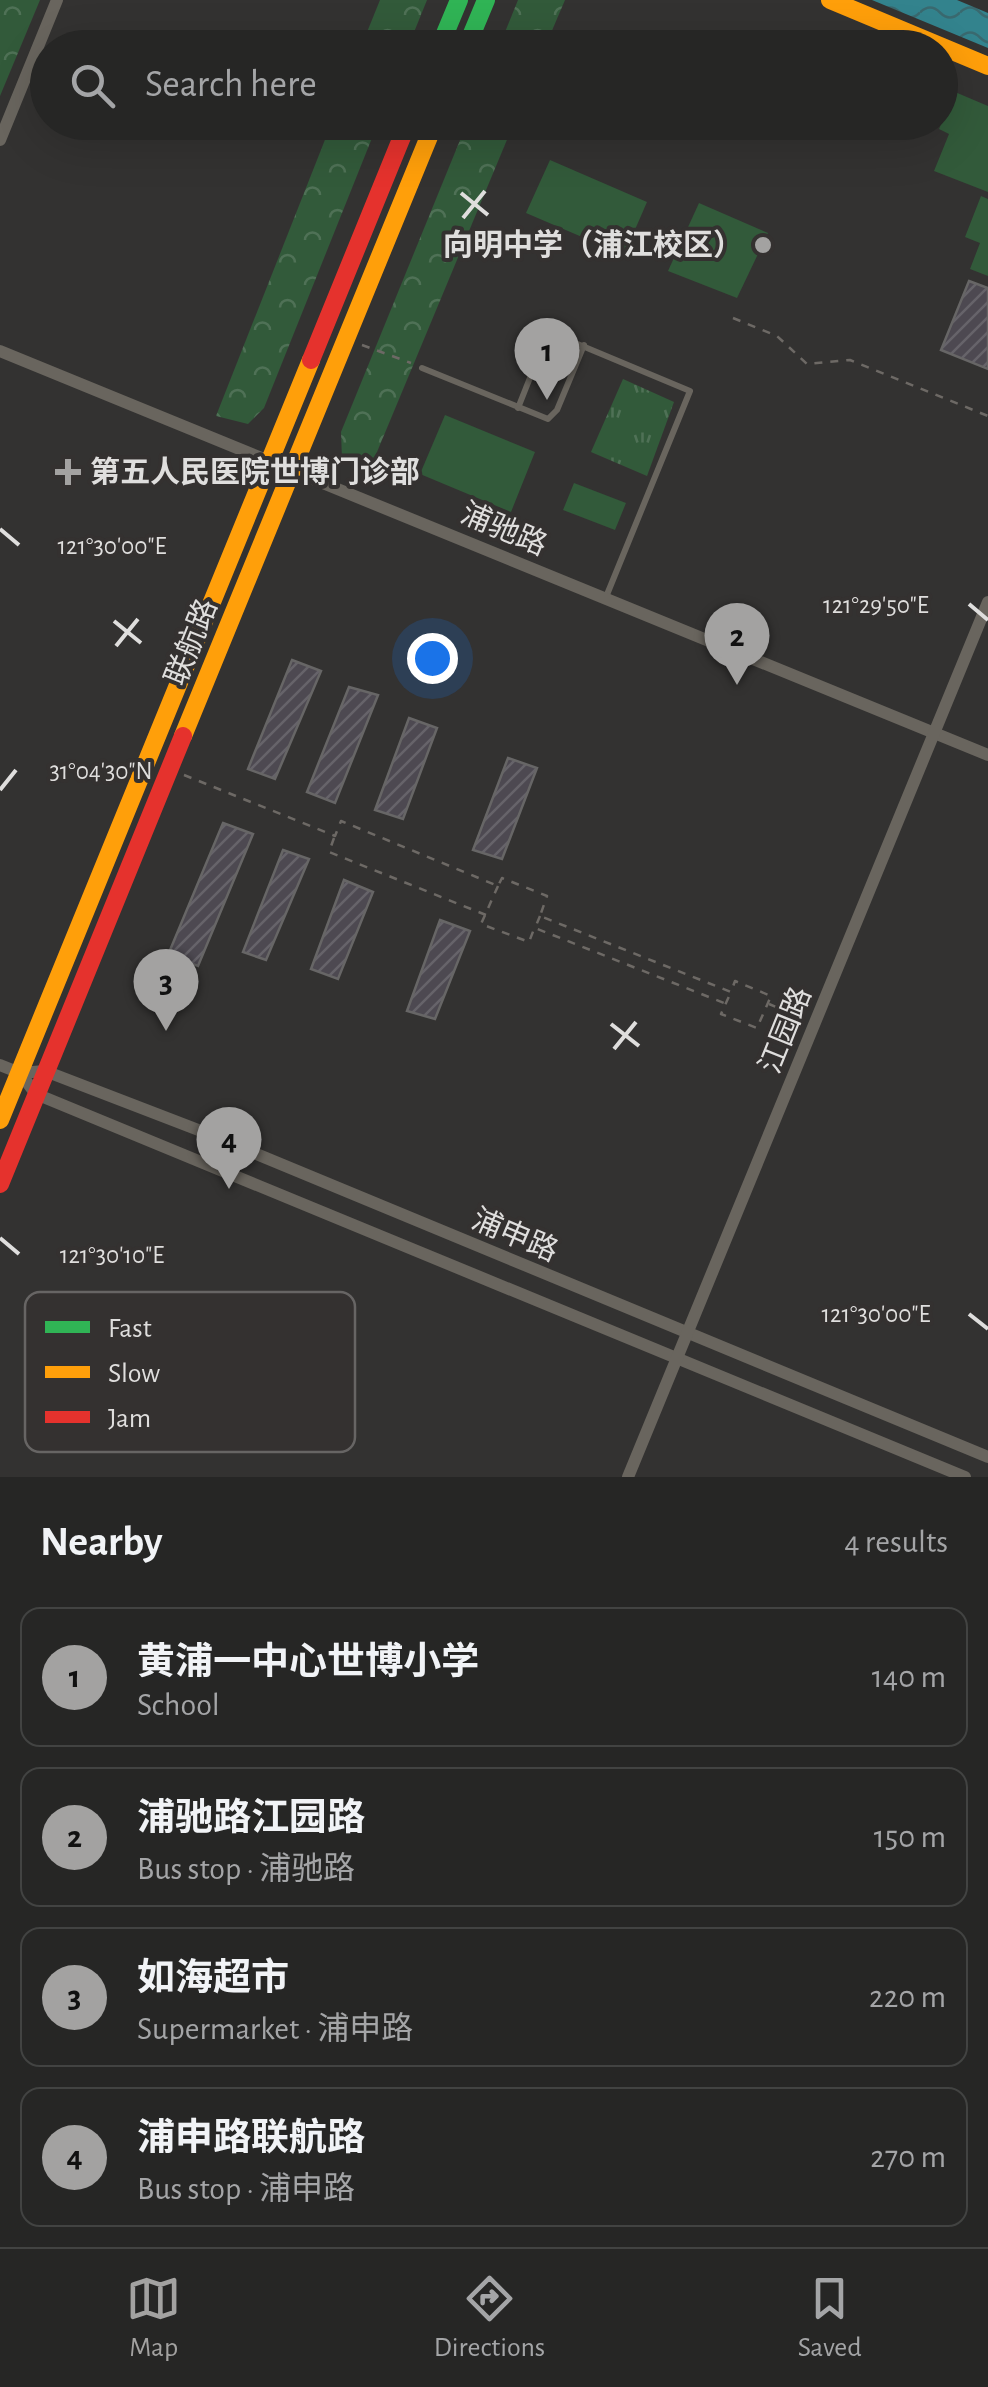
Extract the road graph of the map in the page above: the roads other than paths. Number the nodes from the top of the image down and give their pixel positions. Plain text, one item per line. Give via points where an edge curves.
1 (57, 0) edge
2 (459, 0) edge
3 (486, 0) edge
4 (830, 0) edge
5 (45, 30) edge
6 (446, 30) edge
7 (474, 30) edge
8 (902, 30) edge
9 (958, 53) edge
10 (30, 66) edge
11 (988, 66) edge
12 (0, 140) edge
13 (401, 140) edge
14 (428, 140) edge
15 (584, 345) junction
16 (0, 351) edge
17 (422, 368) road end
18 (518, 408) junction
19 (270, 458) junction
20 (292, 468) junction
21 (605, 598) junction
22 (988, 602) edge
23 (934, 734) junction
24 (988, 756) edge
25 (0, 1064) edge
26 (45, 1072) junction
27 (20, 1073) junction
28 (36, 1094) junction
29 (0, 1120) edge
30 (0, 1184) edge
31 (687, 1334) junction
32 (676, 1359) junction
33 (988, 1457) edge
34 (628, 1477) edge
35 (965, 1477) edge

1 - 5 street
2 - 6 street
3 - 7 street
4 - 8 street
9 - 11 street
10 - 12 street
13 - 19 street, 联航路
14 - 20 street, 联航路
15 - 18 lane via 550,336
15 - 18 lane via 553,415 544,419
15 - 21 lane via 690,391
16 - 19 street, 浦驰路
17 - 18 lane
19 - 20 street, 浦驰路
19 - 27 street, 联航路
20 - 21 street, 浦驰路
20 - 26 street, 联航路
21 - 23 street, 浦驰路
22 - 23 street, 江园路
23 - 24 street, 浦驰路
23 - 31 street, 江园路
25 - 27 street, 浦申路
26 - 27 street, 浦申路
26 - 28 street, 联航路
26 - 31 street, 浦申路
27 - 28 street, 浦申路
27 - 29 street, 联航路
28 - 30 street, 联航路
28 - 32 street, 浦申路
31 - 32 street, 江园路
31 - 33 street, 浦申路
32 - 34 street, 江园路
32 - 35 street, 浦申路

